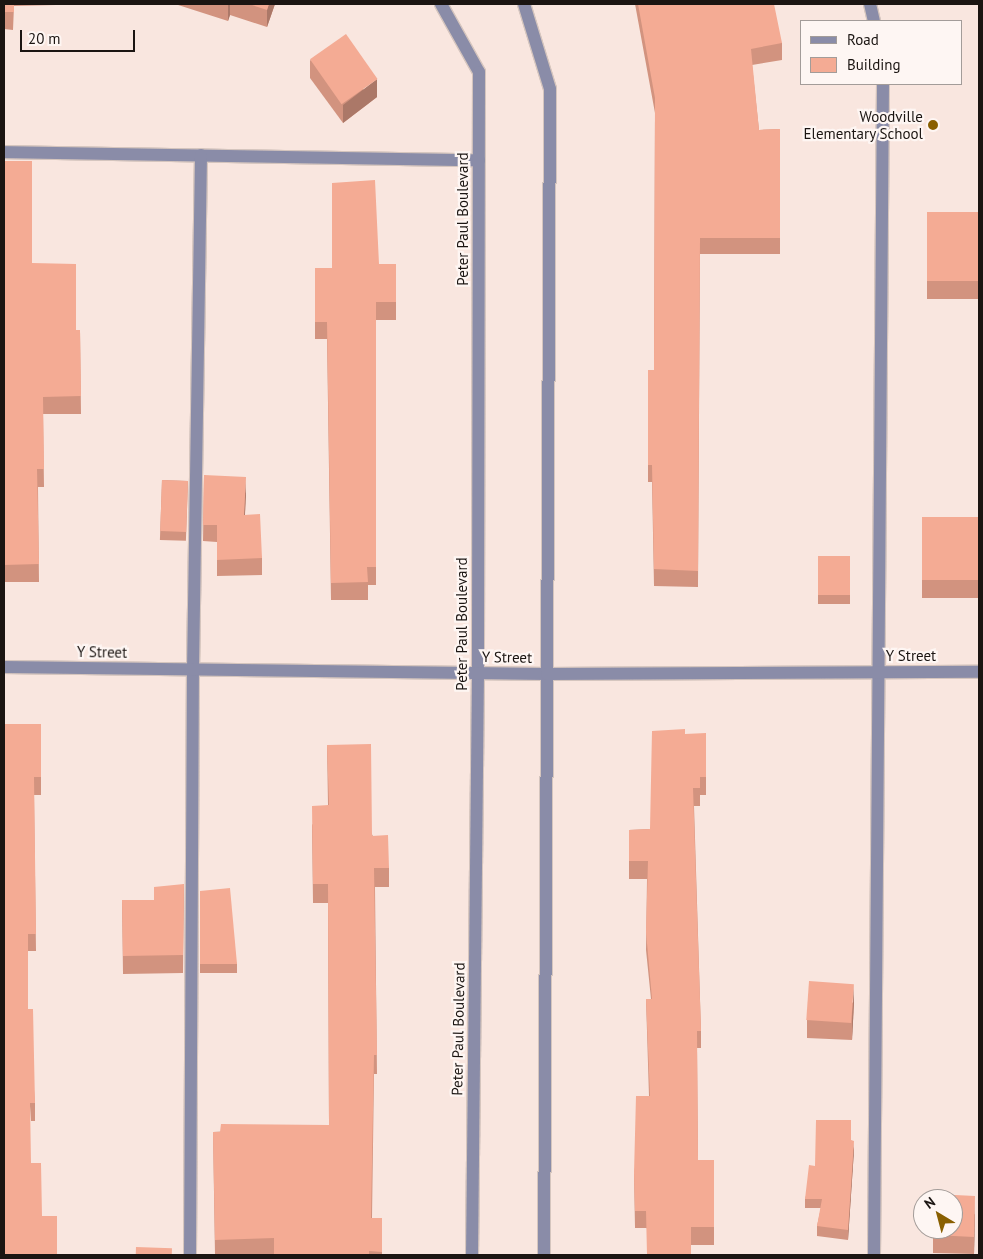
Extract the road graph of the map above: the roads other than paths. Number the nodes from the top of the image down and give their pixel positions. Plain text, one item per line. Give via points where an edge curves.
1 (441, 4) edge
2 (524, 4) edge
3 (870, 4) edge
4 (874, 20) edge
5 (883, 85) edge
6 (4, 152) edge
7 (201, 155) junction
8 (479, 160) junction
9 (4, 667) edge
10 (193, 670) junction
11 (877, 672) junction
12 (979, 672) edge
13 (478, 673) junction
14 (548, 674) junction
15 (190, 1255) edge
16 (472, 1255) edge
17 (544, 1255) edge
18 (874, 1255) edge

1 - 8 street, Peter Paul Boulevard via 479,72
2 - 14 street via 550,89
3 - 4 street
5 - 11 street
6 - 7 street
7 - 8 street
7 - 10 street
8 - 13 street, Peter Paul Boulevard
9 - 10 street, Y Street
10 - 13 street, Y Street
10 - 15 street
11 - 12 street, Y Street
11 - 14 street, Y Street
11 - 18 street
13 - 14 street, Y Street
13 - 16 street, Peter Paul Boulevard
14 - 17 street

